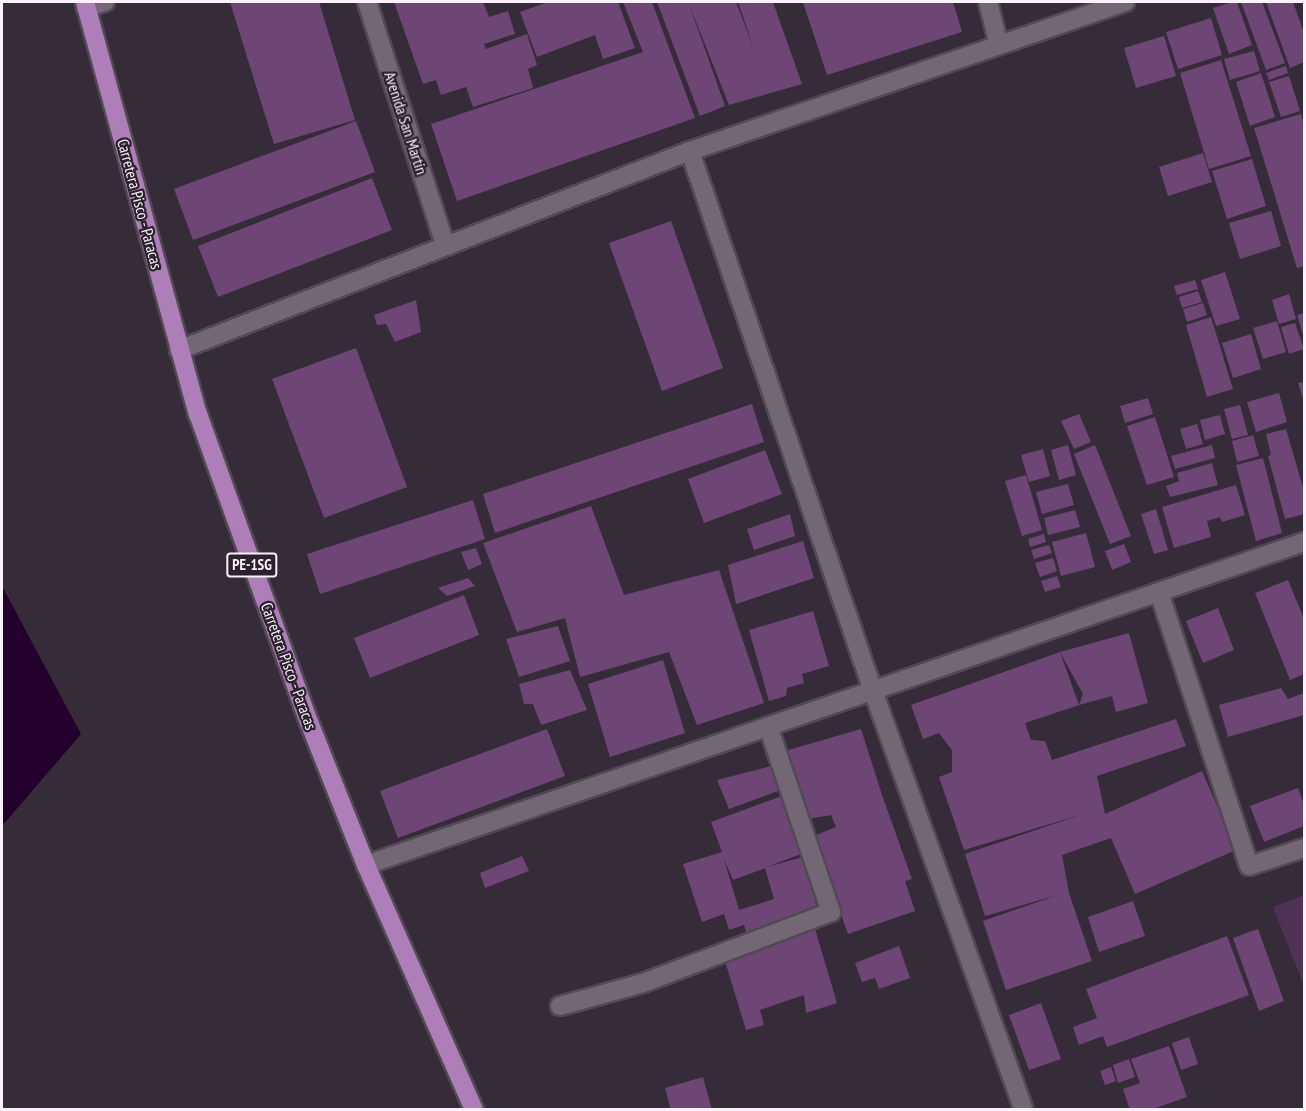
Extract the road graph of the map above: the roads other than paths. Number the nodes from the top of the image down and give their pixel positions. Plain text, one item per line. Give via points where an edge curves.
1 (105, 2) edge
2 (367, 2) edge
3 (988, 2) edge
4 (1125, 2) edge
5 (85, 5) edge
6 (999, 45) junction
7 (690, 151) junction
8 (445, 245) junction
9 (180, 350) junction
10 (1305, 542) edge
11 (1159, 592) junction
12 (873, 691) junction
13 (768, 726) junction
14 (1305, 848) edge
15 (366, 866) junction
16 (560, 1006) dead end
17 (1023, 1108) dead end
18 (474, 1110) edge

1 - 5 street
2 - 8 street, Avenida San Martín
3 - 6 street
4 - 6 street
5 - 9 main road, Carretera Pisco - Paracas / PE-1SG
6 - 7 street
7 - 8 street
7 - 12 street
8 - 9 street
9 - 15 main road, Carretera Pisco - Paracas / PE-1SG via 198,414 309,722
10 - 11 street
11 - 12 street
11 - 14 street via 1249,866
12 - 13 street
12 - 17 street
13 - 15 street
13 - 16 street via 831,912 643,983
15 - 18 main road, Carretera Pisco - Paracas / PE-1SG

